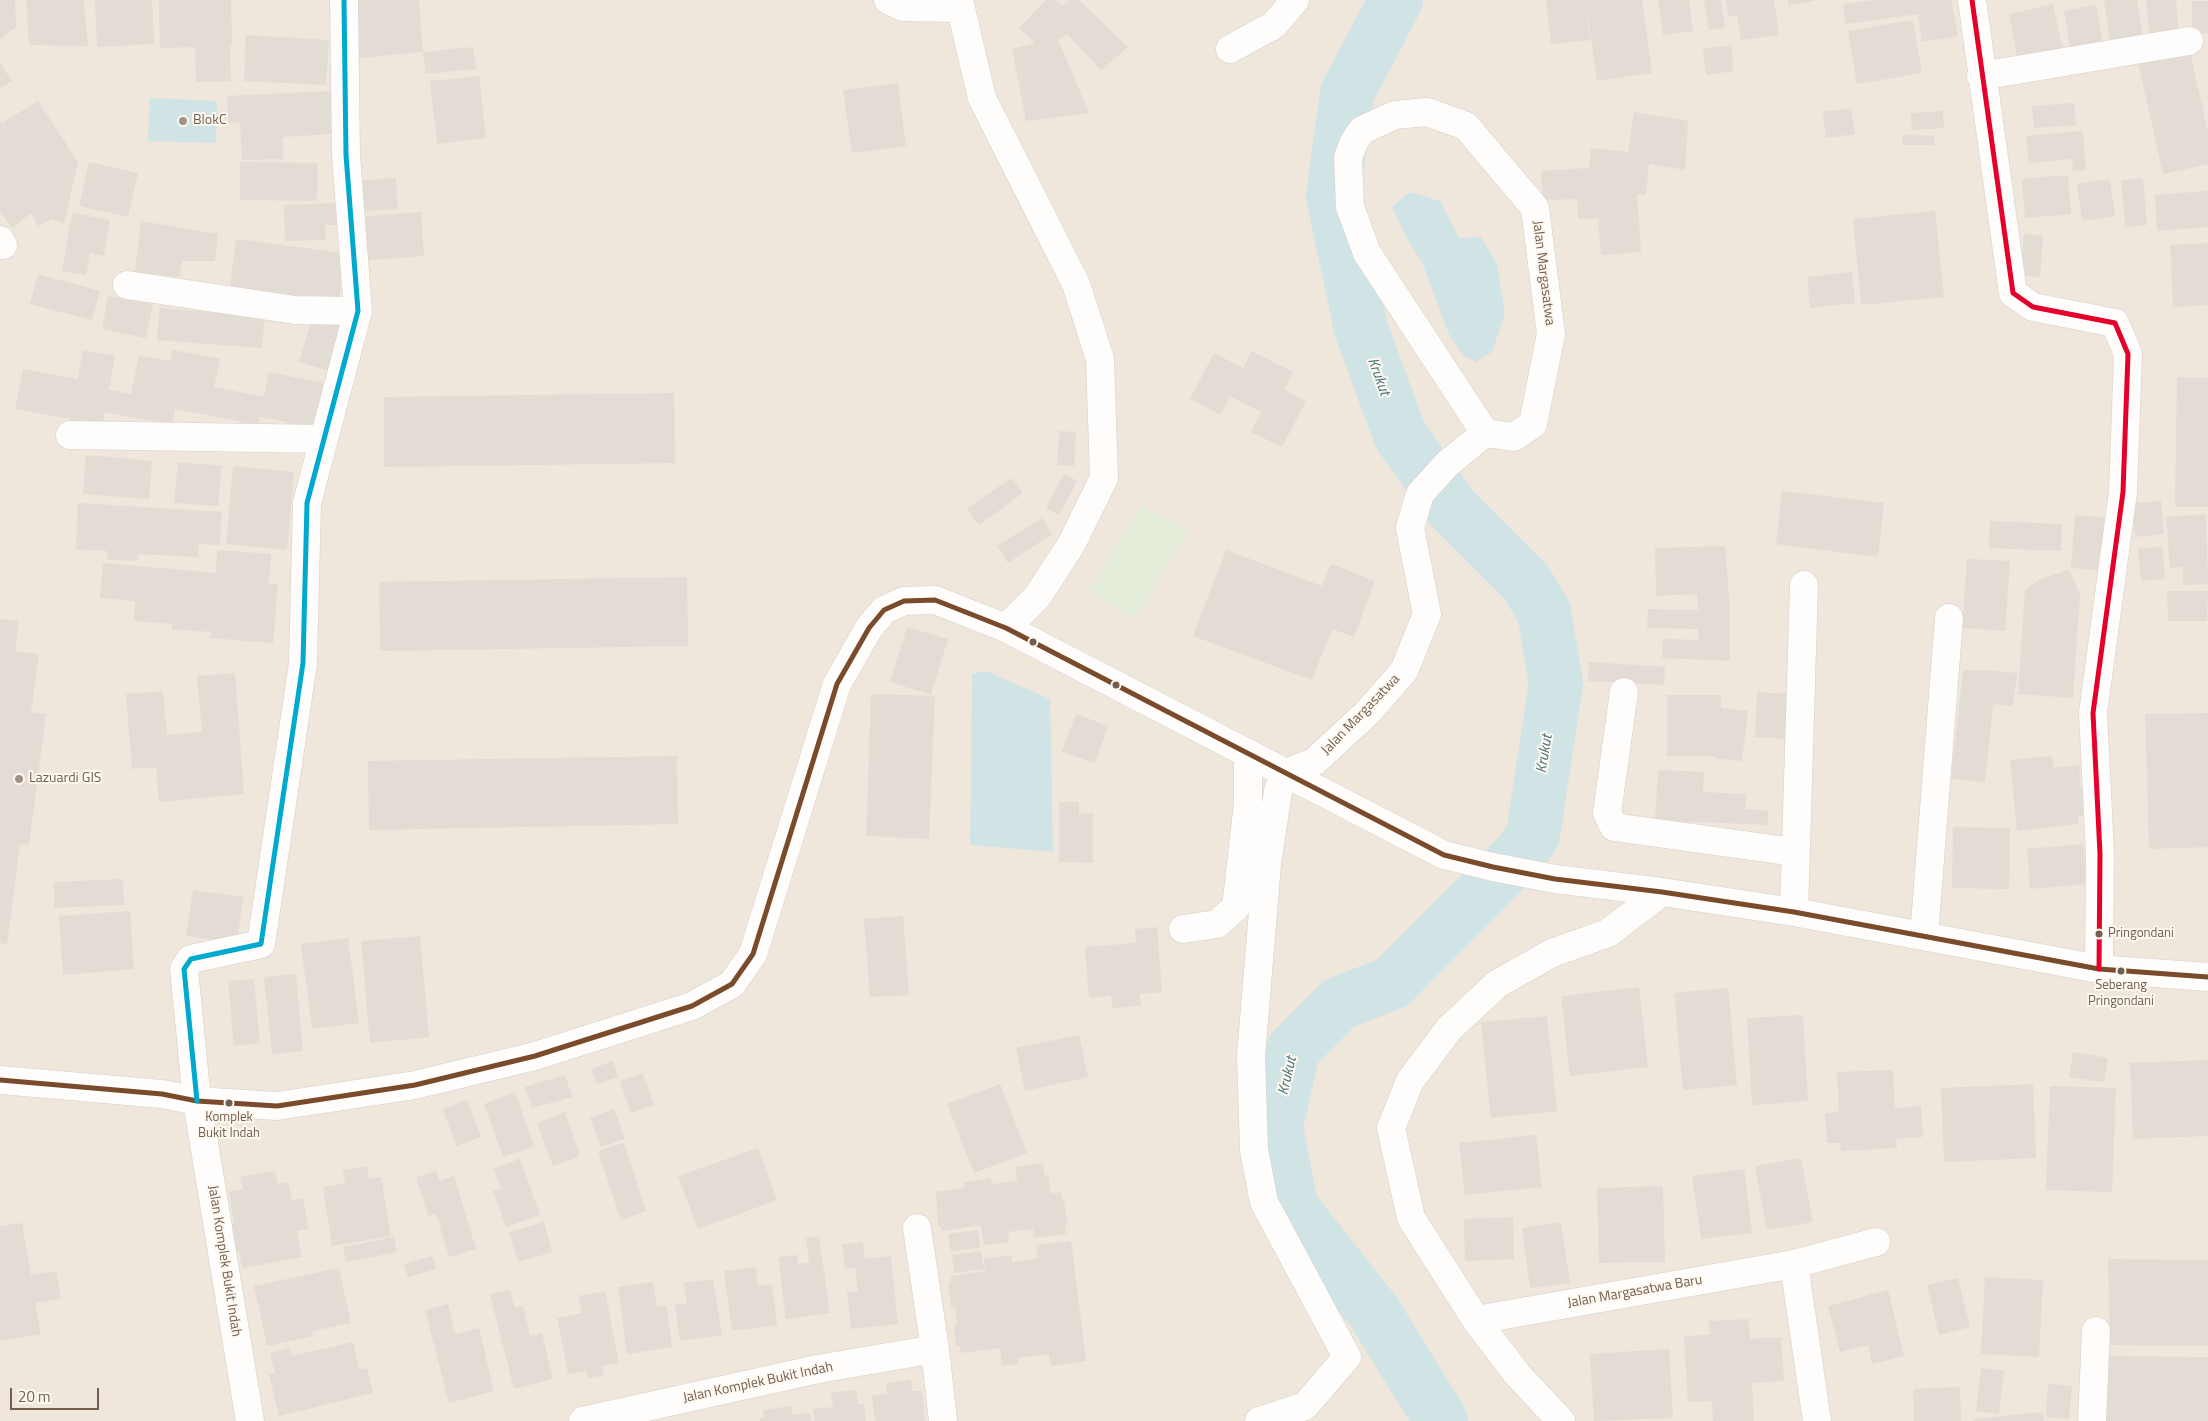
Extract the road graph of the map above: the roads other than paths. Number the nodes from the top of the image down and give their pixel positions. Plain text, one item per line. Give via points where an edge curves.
1 (344, 0) edge
2 (888, 0) edge
3 (1295, 0) edge
4 (1972, 0) edge
5 (959, 4) edge
6 (2189, 41) dead end
7 (1230, 49) dead end
8 (1982, 76) junction
9 (127, 285) dead end
10 (358, 311) junction
11 (1485, 433) junction
12 (70, 434) dead end
13 (324, 438) junction
14 (1804, 585) dead end
15 (1948, 618) dead end
16 (1006, 628) junction
17 (1624, 692) dead end
18 (1248, 753) junction
19 (1286, 773) junction
20 (1794, 852) junction
21 (1662, 892) junction
22 (1794, 912) junction
23 (1183, 928) dead end
24 (1924, 936) junction
25 (2099, 969) junction
26 (2208, 977) edge
27 (0, 1080) edge
28 (197, 1100) junction
29 (917, 1228) dead end
30 (1876, 1242) dead end
31 (1794, 1264) junction
32 (1476, 1320) junction
33 (2096, 1332) dead end
34 (935, 1349) junction
35 (250, 1421) edge
36 (583, 1421) edge
37 (942, 1421) edge
38 (1260, 1421) edge
39 (1561, 1421) edge
40 (1818, 1421) edge
41 (2092, 1421) edge

1 - 10 street via 346,155
2 - 5 street via 903,7
3 - 7 street via 1274,25
4 - 8 street
5 - 16 street via 982,98 1076,284 1100,359 1104,478 1071,545 1036,597
6 - 8 street
8 - 25 street via 2013,293 2034,307 2115,322 2128,354 2123,492 2093,712 2100,854
9 - 10 street via 295,310
10 - 13 street
11 - 11 street, Jalan Margasatwa via 1368,252 1350,208 1348,158 1354,142 1362,130 1395,115 1427,112 1466,126 1535,208 1551,334 1533,424 1514,437
11 - 19 street, Jalan Margasatwa via 1446,464 1420,494 1410,528 1427,614 1404,671 1367,713 1314,762
12 - 13 street
13 - 28 street, Jalan Komplek Bukit Indah via 307,503 303,664 261,944 191,959 184,969
14 - 20 street
15 - 24 street
16 - 18 street
16 - 28 street via 935,600 904,602 884,610 869,628 837,684 753,954 732,984 683,1009 535,1056 415,1086 277,1106
17 - 20 street via 1607,813 1614,827
18 - 19 street
18 - 23 street via 1248,803 1236,907 1217,924
19 - 21 street via 1444,855 1555,879
19 - 38 street via 1278,791 1266,874 1251,1056 1254,1150 1264,1202 1347,1357 1305,1406
20 - 22 street
21 - 22 street
21 - 32 street via 1608,933 1552,953 1497,984 1449,1029 1410,1081 1390,1128 1411,1218
22 - 24 street
24 - 25 street
25 - 26 street
27 - 28 street
28 - 35 street, Jalan Komplek Bukit Indah
29 - 34 street
30 - 31 street, Jalan Margasatwa Baru
31 - 32 street, Jalan Margasatwa Baru
31 - 40 street
32 - 39 street via 1517,1374
33 - 41 street
34 - 36 street, Jalan Komplek Bukit Indah via 818,1369
34 - 37 street

